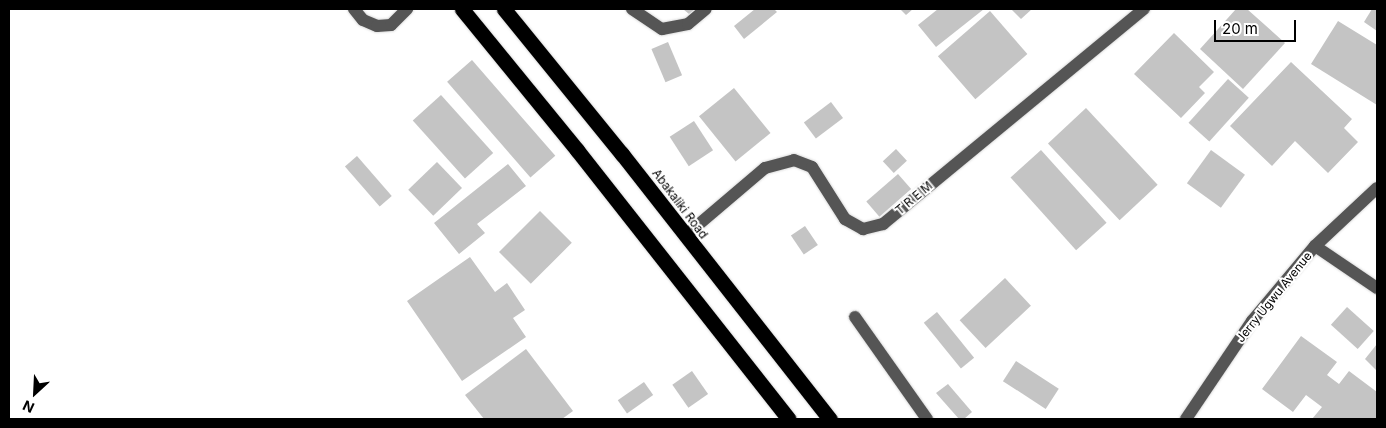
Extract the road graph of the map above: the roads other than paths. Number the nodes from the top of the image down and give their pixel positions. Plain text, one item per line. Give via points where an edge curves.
1 (354, 9) edge
2 (407, 9) edge
3 (462, 9) edge
4 (504, 9) edge
5 (632, 9) edge
6 (706, 9) edge
7 (1144, 9) edge
8 (1377, 188) edge
9 (684, 236) junction
10 (1316, 246) junction
11 (1377, 288) edge
12 (855, 317) dead end
13 (789, 419) edge
14 (830, 419) edge
15 (927, 419) edge
16 (1186, 419) edge

1 - 2 street via 364,20 377,26 391,25
3 - 13 highway
4 - 9 highway, Abakaliki Road
5 - 6 street via 662,29 688,24
7 - 9 street, T R E M via 883,224 863,230 845,219 812,167 794,160 765,168
8 - 10 street, Jerry Ugwu Avenue
9 - 14 highway, Abakaliki Road
10 - 11 street
10 - 16 street, Jerry Ugwu Avenue via 1252,322
12 - 15 street

